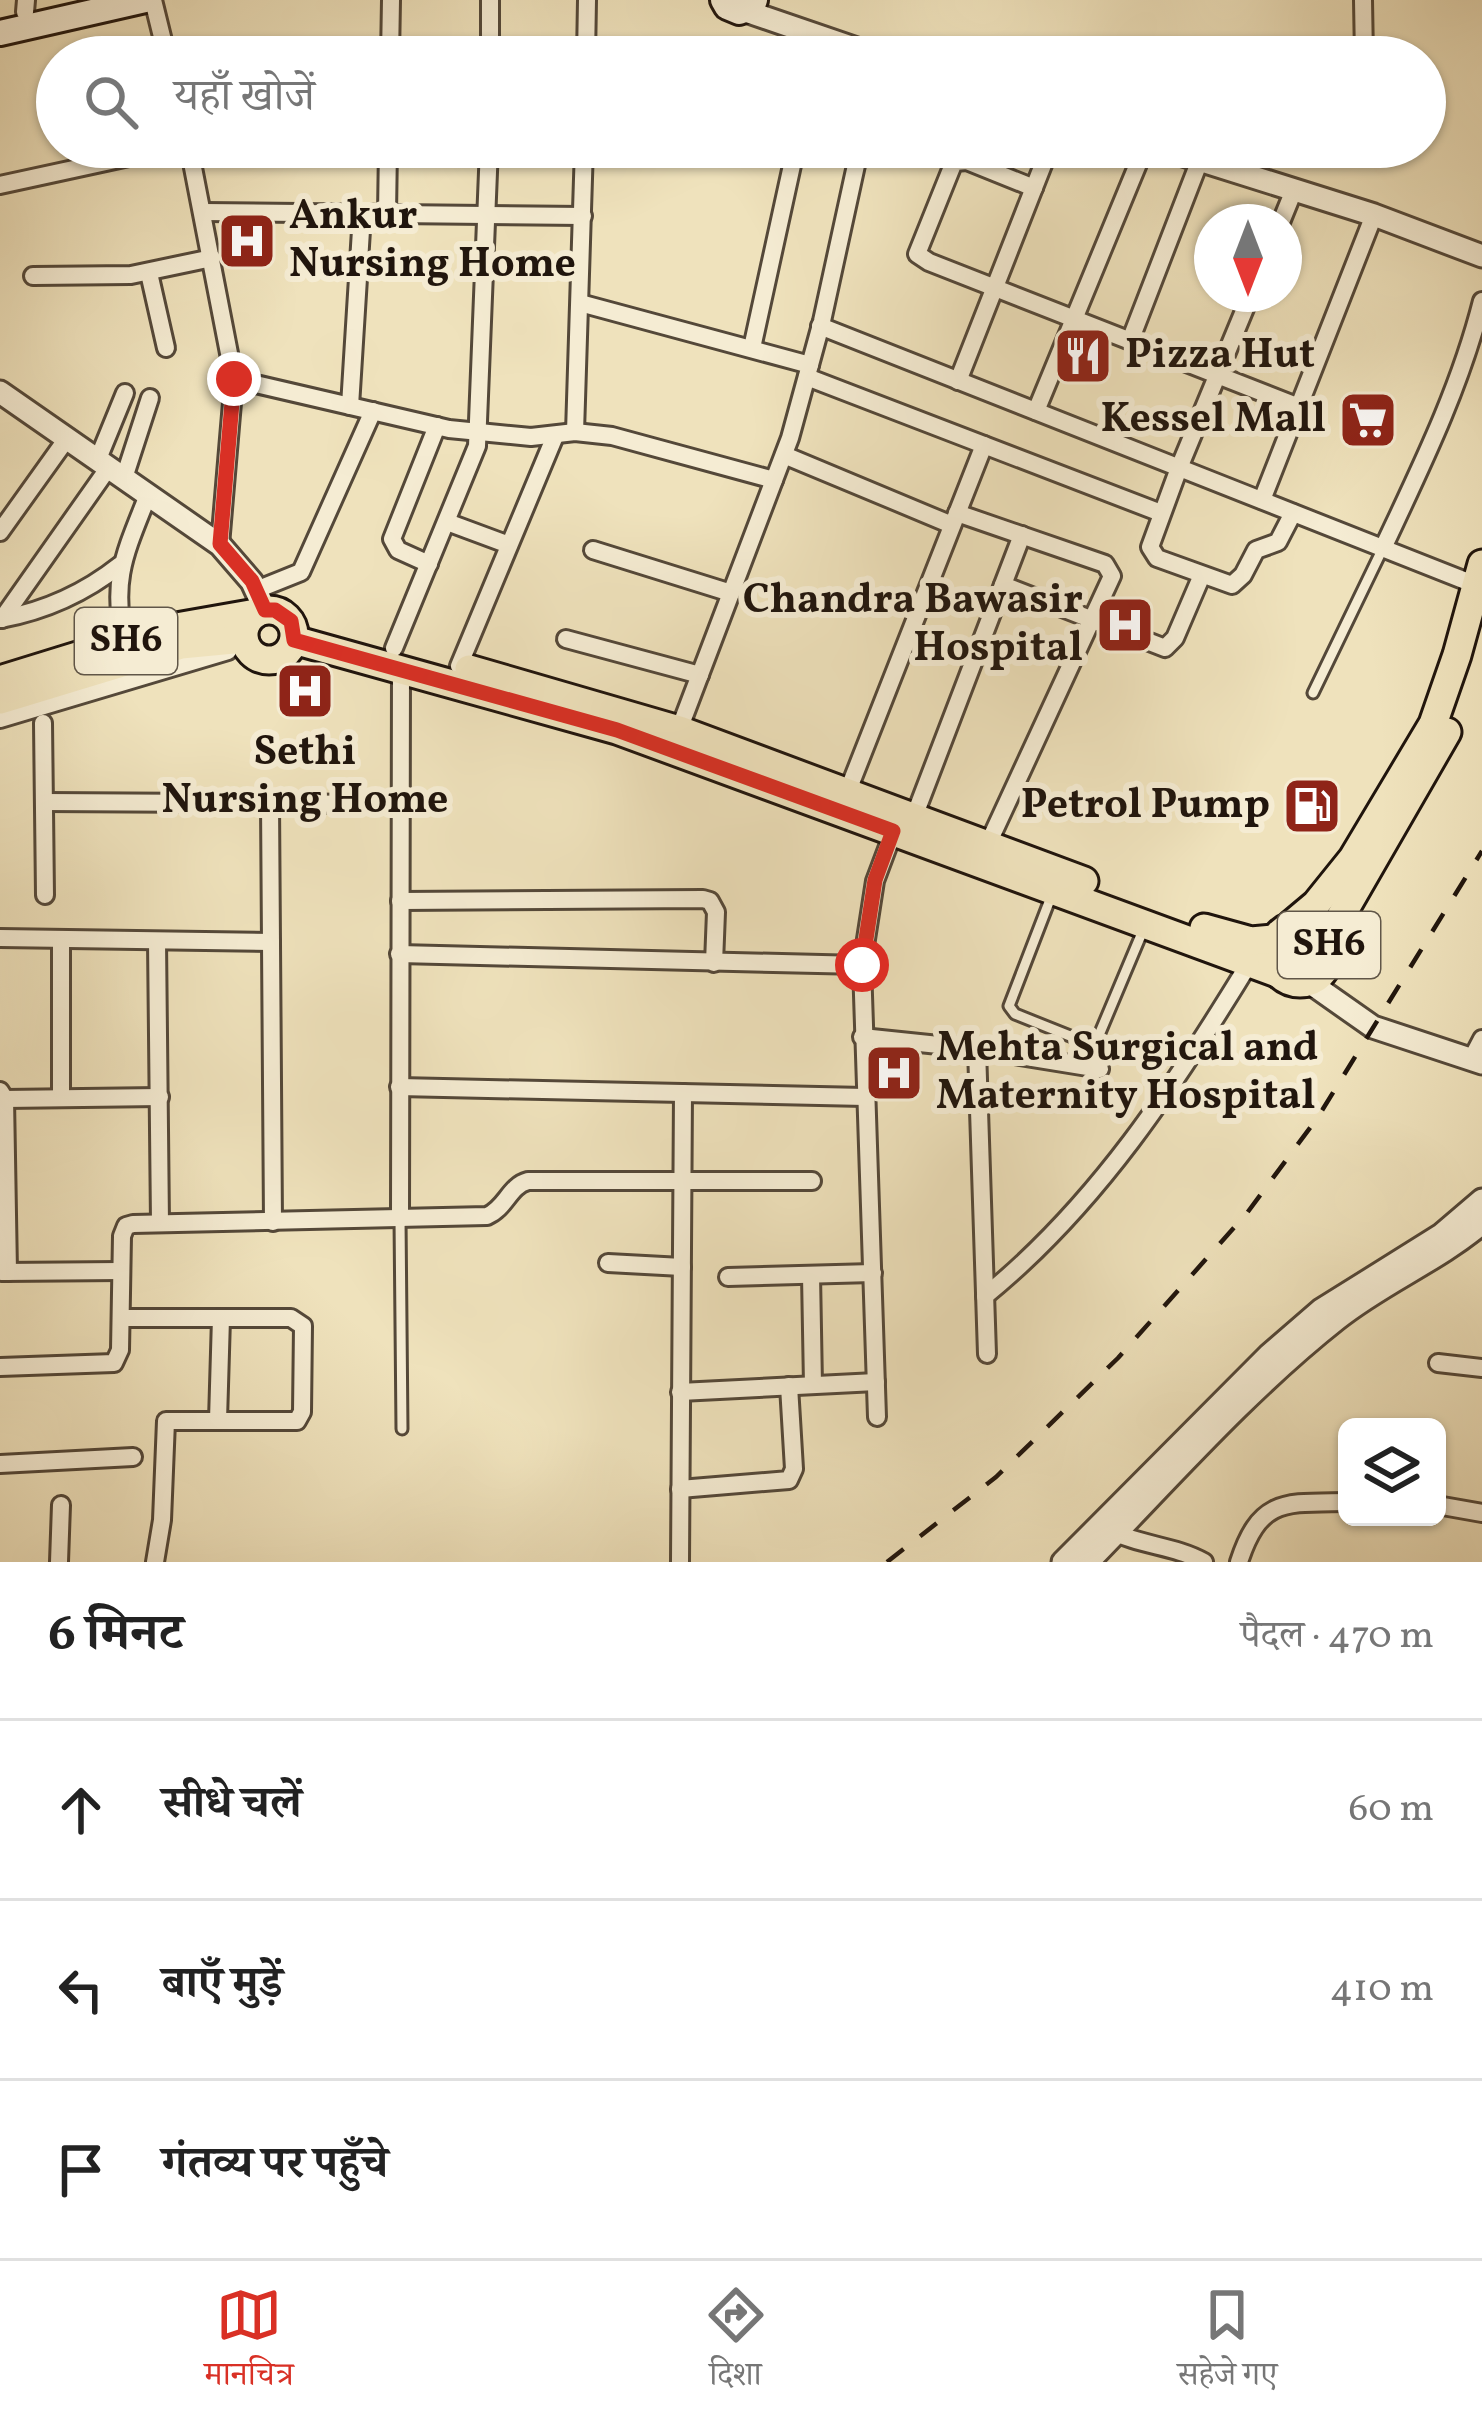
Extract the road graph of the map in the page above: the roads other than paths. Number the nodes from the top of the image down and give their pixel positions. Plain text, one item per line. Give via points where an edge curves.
1 (77, 0) edge
2 (149, 0) edge
3 (391, 0) edge
4 (490, 0) edge
5 (587, 0) edge
6 (1363, 0) edge
7 (741, 4) edge
8 (26, 6) edge
9 (0, 18) edge
10 (0, 33) edge
11 (160, 36) edge
12 (390, 36) edge
13 (490, 36) edge
14 (586, 36) edge
15 (800, 36) edge
16 (1364, 36) edge
17 (78, 168) edge
18 (194, 168) edge
19 (388, 168) edge
20 (489, 168) edge
21 (584, 168) edge
22 (791, 168) edge
23 (855, 168) edge
24 (951, 168) edge
25 (984, 168) edge
26 (1042, 168) edge
27 (1136, 168) edge
28 (1197, 168) edge
29 (1225, 168) edge
30 (0, 185) edge
31 (1034, 188) junction
32 (1294, 190) junction
33 (1288, 204) edge
34 (203, 212) junction
35 (362, 214) junction
36 (387, 214) junction
37 (488, 215) junction
38 (1374, 215) junction
39 (583, 216) junction
40 (1482, 256) edge
41 (212, 258) junction
42 (149, 273) junction
43 (33, 276) dead end
44 (995, 289) junction
45 (1482, 301) edge
46 (580, 303) junction
47 (1244, 312) edge
48 (1074, 319) junction
49 (820, 326) junction
50 (1130, 341) junction
51 (166, 348) dead end
52 (752, 348) junction
53 (808, 371) junction
54 (1218, 375) junction
55 (234, 379) junction
56 (958, 381) junction
57 (0, 392) edge
58 (125, 393) dead end
59 (150, 398) dead end
60 (350, 406) junction
61 (1299, 407) junction
62 (373, 411) junction
63 (1036, 411) junction
64 (437, 426) junction
65 (480, 432) junction
66 (574, 432) junction
67 (555, 436) junction
68 (68, 437) junction
69 (984, 445) junction
70 (784, 455) junction
71 (111, 468) junction
72 (1179, 468) junction
73 (774, 480) junction
74 (148, 495) junction
75 (1262, 500) junction
76 (1161, 513) junction
77 (1293, 513) junction
78 (955, 519) junction
79 (447, 522) junction
80 (0, 532) edge
81 (1022, 535) junction
82 (220, 544) junction
83 (509, 545) junction
84 (1383, 548) junction
85 (593, 550) dead end
86 (429, 564) junction
87 (120, 565) junction
88 (1202, 575) junction
89 (1479, 575) edge
90 (1004, 585) junction
91 (731, 593) junction
92 (1, 619) edge
93 (1093, 619) junction
94 (265, 623) junction
95 (1482, 632) edge
96 (566, 639) dead end
97 (125, 642) junction
98 (398, 659) junction
99 (459, 666) junction
100 (700, 675) junction
101 (0, 680) edge
102 (1313, 693) dead end
103 (0, 700) edge
104 (0, 719) edge
105 (44, 723) dead end
106 (675, 740) junction
107 (847, 793) junction
108 (44, 802) junction
109 (270, 803) junction
110 (400, 804) junction
111 (903, 820) junction
112 (988, 844) junction
113 (1057, 880) junction
114 (45, 895) dead end
115 (400, 901) junction
116 (1146, 923) junction
117 (1282, 932) junction
118 (0, 938) edge
119 (61, 939) junction
120 (157, 941) junction
121 (271, 942) junction
122 (1329, 945) junction
123 (399, 954) junction
124 (1250, 962) junction
125 (714, 963) junction
126 (862, 965) junction
127 (1277, 973) junction
128 (1309, 982) junction
129 (862, 1036) junction
130 (976, 1048) junction
131 (1479, 1053) edge
132 (1100, 1069) dead end
133 (399, 1087) junction
134 (683, 1093) junction
135 (2, 1095) edge
136 (865, 1096) junction
137 (160, 1097) junction
138 (61, 1098) junction
139 (682, 1180) junction
140 (812, 1181) dead end
141 (3, 1186) edge
142 (1482, 1200) edge
143 (400, 1219) junction
144 (160, 1222) junction
145 (273, 1222) junction
146 (1482, 1223) edge
147 (608, 1263) dead end
148 (682, 1267) junction
149 (121, 1271) junction
150 (4, 1272) edge
151 (873, 1273) junction
152 (811, 1274) junction
153 (728, 1276) dead end
154 (985, 1297) junction
155 (121, 1318) junction
156 (221, 1318) junction
157 (987, 1354) dead end
158 (1438, 1363) dead end
159 (0, 1367) edge
160 (1482, 1368) edge
161 (876, 1382) junction
162 (813, 1385) junction
163 (789, 1386) junction
164 (680, 1392) junction
165 (877, 1417) dead end
166 (218, 1420) junction
167 (402, 1429) dead end
168 (133, 1457) dead end
169 (0, 1464) edge
170 (680, 1489) junction
171 (1338, 1502) edge
172 (62, 1505) dead end
173 (1446, 1507) edge
174 (1482, 1513) edge
175 (1109, 1528) junction
176 (59, 1562) edge
177 (155, 1562) edge
178 (680, 1562) edge
179 (1064, 1562) edge
180 (1088, 1562) edge
181 (1204, 1562) edge
182 (1239, 1562) edge

1 - 8 main road
2 - 10 main road
2 - 11 street
3 - 12 street
4 - 13 street
5 - 14 street
6 - 16 street
7 - 15 street
8 - 9 main road
17 - 30 street
18 - 34 street
19 - 36 street
20 - 37 street
21 - 39 street
22 - 52 street
23 - 49 street
24 - 44 street via 917,247 922,259
25 - 31 street
26 - 31 street
27 - 48 street
28 - 50 street
29 - 32 street
31 - 44 street
32 - 33 street
32 - 38 street
34 - 35 street
34 - 41 street
35 - 36 street
35 - 60 street
36 - 37 street
37 - 39 street
37 - 65 street
38 - 40 street
38 - 61 street
39 - 46 street
41 - 42 street
41 - 55 street
42 - 43 street
42 - 51 street
44 - 48 street
44 - 56 street
45 - 84 street via 1453,394
46 - 52 street
46 - 66 street
47 - 54 street
48 - 50 street
48 - 63 street
49 - 53 street
49 - 56 street
50 - 54 street
52 - 53 street
53 - 69 street
53 - 70 street
54 - 61 street
54 - 72 street
55 - 60 street
55 - 82 street
56 - 63 street
57 - 68 street
58 - 71 street
59 - 71 street
60 - 62 street
61 - 75 street
62 - 64 street
62 - 94 street via 301,572
63 - 72 street
64 - 65 street
64 - 86 street via 392,539
65 - 67 street
65 - 79 street
66 - 67 street
66 - 73 street
67 - 83 street
68 - 71 street
68 - 80 street
69 - 76 street
69 - 78 street
70 - 73 street
70 - 78 street
71 - 74 street
71 - 92 street
72 - 75 street
72 - 76 street
73 - 91 street
74 - 82 street
74 - 87 street
75 - 77 street
76 - 88 street via 1153,554
77 - 84 street
77 - 88 street via 1278,542 1256,550 1239,580
78 - 81 street
78 - 107 street
79 - 83 street
79 - 86 street
81 - 90 street
81 - 93 street via 1111,569
82 - 94 street
83 - 99 street
84 - 89 street
84 - 102 lane
85 - 91 street
86 - 98 street
87 - 92 street via 69,598
87 - 97 street
88 - 93 street via 1165,648
89 - 117 main road, SH6 via 1432,724 1353,858
90 - 93 street
90 - 111 street
91 - 100 street
93 - 112 street
94 - 97 main road, SH6 via 165,629
94 - 98 main road, SH6
94 - 103 main road, SH6
94 - 104 street
95 - 122 main road, SH6 via 1445,738
96 - 100 street
97 - 101 main road, SH6
98 - 99 main road, SH6
98 - 106 main road, SH6 via 617,730
98 - 110 street
99 - 106 main road, SH6
100 - 106 street
105 - 108 street
106 - 107 main road, SH6
106 - 111 main road, SH6
107 - 111 main road, SH6
108 - 109 street
108 - 114 street
109 - 110 street
109 - 121 street
110 - 115 street
111 - 112 main road, SH6
111 - 113 main road, SH6
111 - 126 street via 875,880
112 - 113 main road, SH6
113 - 116 main road, SH6
113 - 116 lane via 1009,1006 1015,1014 1091,1043
113 - 117 main road, SH6 via 1251,941
115 - 123 street
115 - 125 street via 703,899 716,912
116 - 124 main road, SH6
117 - 122 main road, SH6 via 1314,927
117 - 127 main road, SH6 via 1271,962
118 - 119 street
119 - 120 street
119 - 138 street
120 - 121 street
120 - 137 street
121 - 145 street
122 - 128 main road, SH6 via 1326,968
123 - 125 street
123 - 133 street
124 - 127 main road, SH6
124 - 154 street via 1100,1184
125 - 126 street
126 - 129 street
127 - 128 main road, SH6
128 - 131 street via 1373,1027
129 - 130 street
129 - 136 street
130 - 132 street
130 - 154 street
133 - 134 street
133 - 143 street
134 - 136 street
134 - 139 street
135 - 138 street
135 - 141 street
136 - 151 street
137 - 138 street
137 - 144 street
139 - 140 street
139 - 143 street via 528,1180 488,1216
139 - 148 street
141 - 150 street
142 - 175 street via 1304,1325
143 - 145 street
143 - 167 lane
144 - 145 street
144 - 149 street via 126,1226
146 - 175 street via 1338,1317
147 - 148 street
148 - 164 street
149 - 150 street
149 - 155 street
151 - 152 street
151 - 161 street
152 - 153 street
152 - 162 street
154 - 157 street
155 - 156 street
155 - 159 street via 114,1363
156 - 166 street
156 - 166 street via 301,1322 302,1412 290,1423
158 - 160 street
161 - 162 street
161 - 165 street
162 - 163 street
163 - 164 street
163 - 170 street via 789,1480
164 - 170 street
166 - 177 street via 164,1425
168 - 169 street
170 - 178 street
171 - 182 street via 1301,1503 1258,1518
172 - 176 street
173 - 174 street
175 - 179 street
175 - 180 street
175 - 181 street

